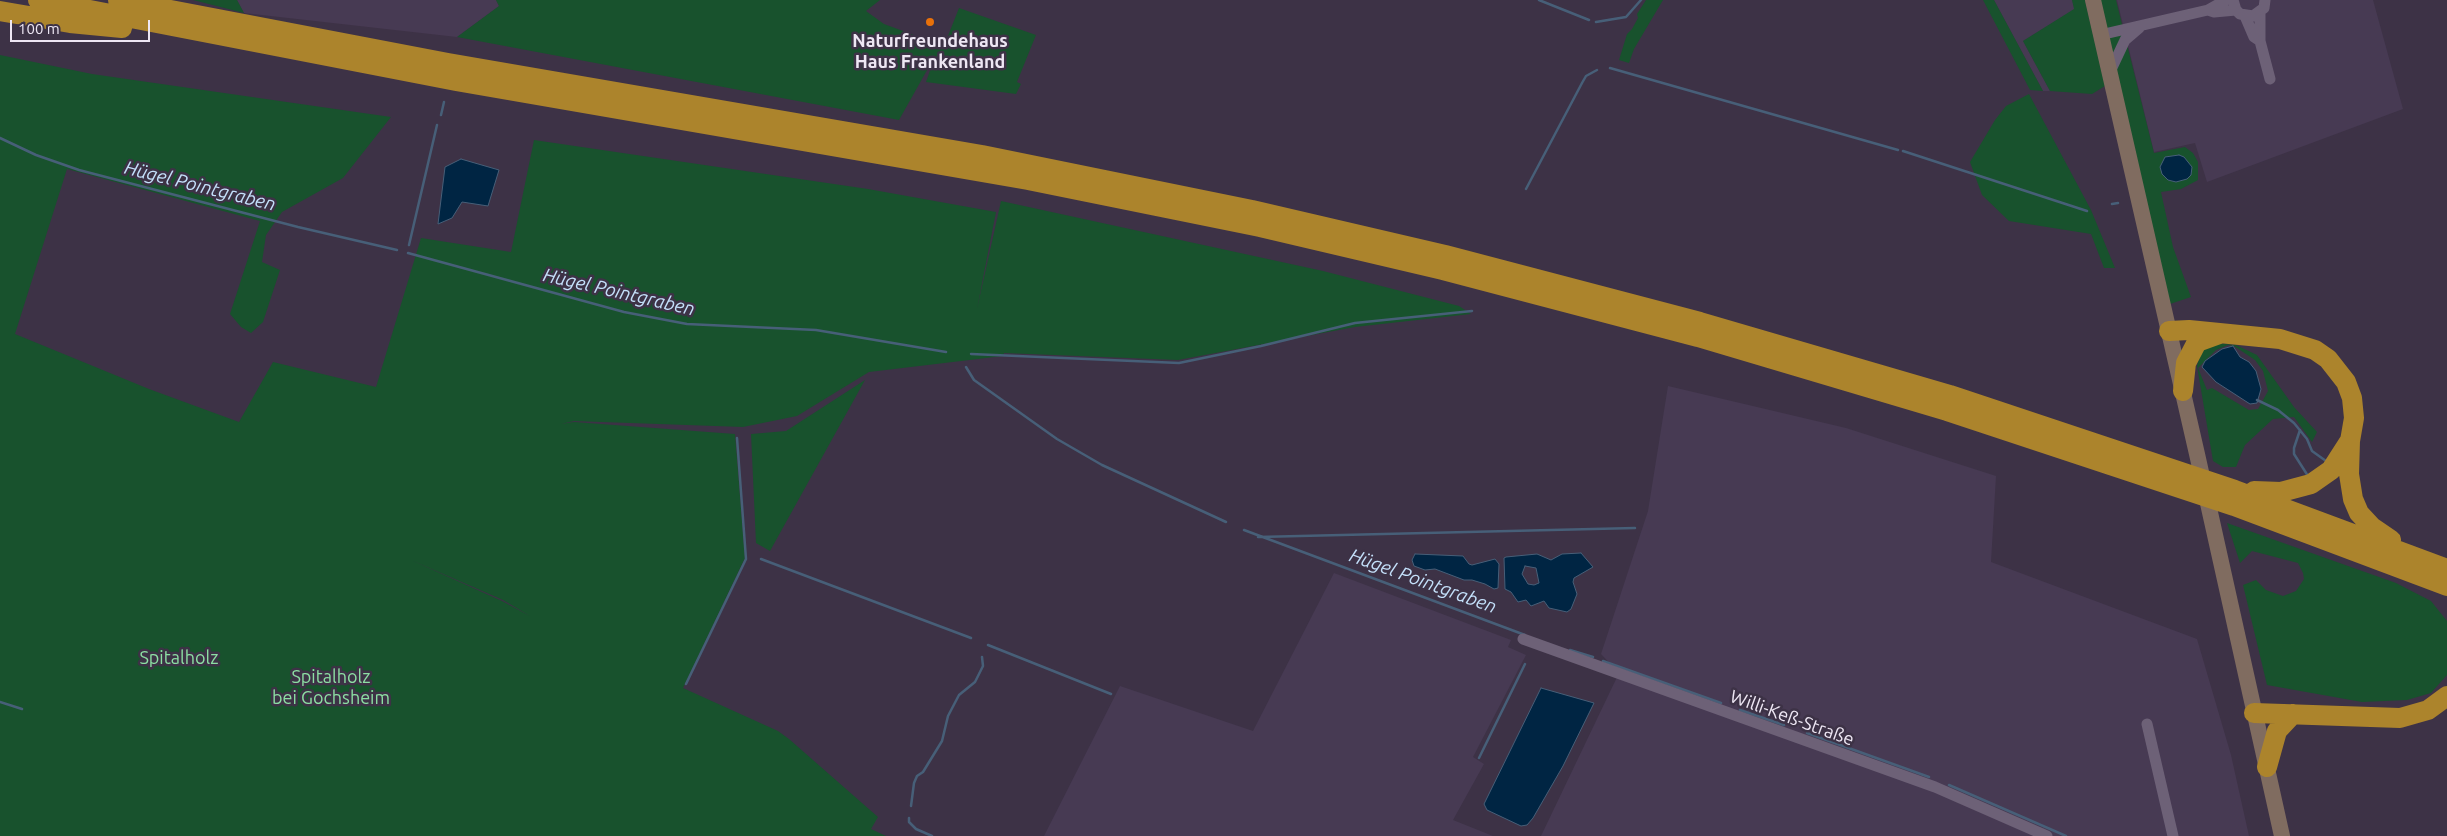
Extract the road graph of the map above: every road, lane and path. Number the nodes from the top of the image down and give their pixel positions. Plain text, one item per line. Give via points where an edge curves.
1 (38, 0) edge
2 (118, 0) edge
3 (2093, 0) edge
4 (2226, 0) edge
5 (2265, 0) edge
6 (2238, 9) edge
7 (2208, 10) junction
8 (0, 11) edge
9 (2260, 13) junction
10 (2139, 27) junction
11 (204, 32) junction
12 (2100, 35) junction
13 (2260, 42) junction
14 (2109, 74) junction
15 (2270, 79) dead end
16 (2169, 331) junction
17 (2221, 333) junction
18 (2183, 390) junction
19 (2350, 441) junction
20 (2160, 472) junction
21 (2232, 498) junction
22 (2427, 561) junction
23 (2447, 569) edge
24 (2404, 570) junction
25 (2447, 586) edge
26 (2447, 602) edge
27 (1523, 639) dead end
28 (2447, 696) edge
29 (2254, 713) junction
30 (2293, 714) junction
31 (2148, 724) dead end
32 (2267, 767) junction
33 (2047, 836) edge
34 (2173, 836) edge
35 (2282, 836) edge

1 - 11 highway
2 - 20 highway via 458,65 982,155 1338,230 1700,322 1950,395
3 - 12 main road
4 - 7 street
5 - 9 street
6 - 7 street
6 - 9 street via 2253,16
6 - 13 street
7 - 10 street
8 - 11 highway via 100,26
9 - 13 street
10 - 12 street
10 - 14 street via 2125,40
11 - 20 highway via 466,82 1028,180 1337,245 1707,340
12 - 14 main road
13 - 15 street
14 - 16 main road
16 - 17 highway
16 - 18 main road
17 - 18 highway via 2197,342 2186,363
17 - 19 highway via 2298,343 2328,359 2346,382 2352,398 2354,418
18 - 29 main road
19 - 21 highway via 2331,470 2312,484 2281,492
19 - 22 highway via 2349,487 2359,513 2372,527
20 - 21 highway
21 - 22 highway
21 - 24 highway
22 - 23 highway
24 - 25 highway
24 - 26 highway
27 - 33 street, Willi-Keß-Straße via 1935,787
28 - 30 highway via 2428,710 2400,718
29 - 30 highway
29 - 32 main road
30 - 32 highway via 2277,731
31 - 34 street
32 - 35 main road

